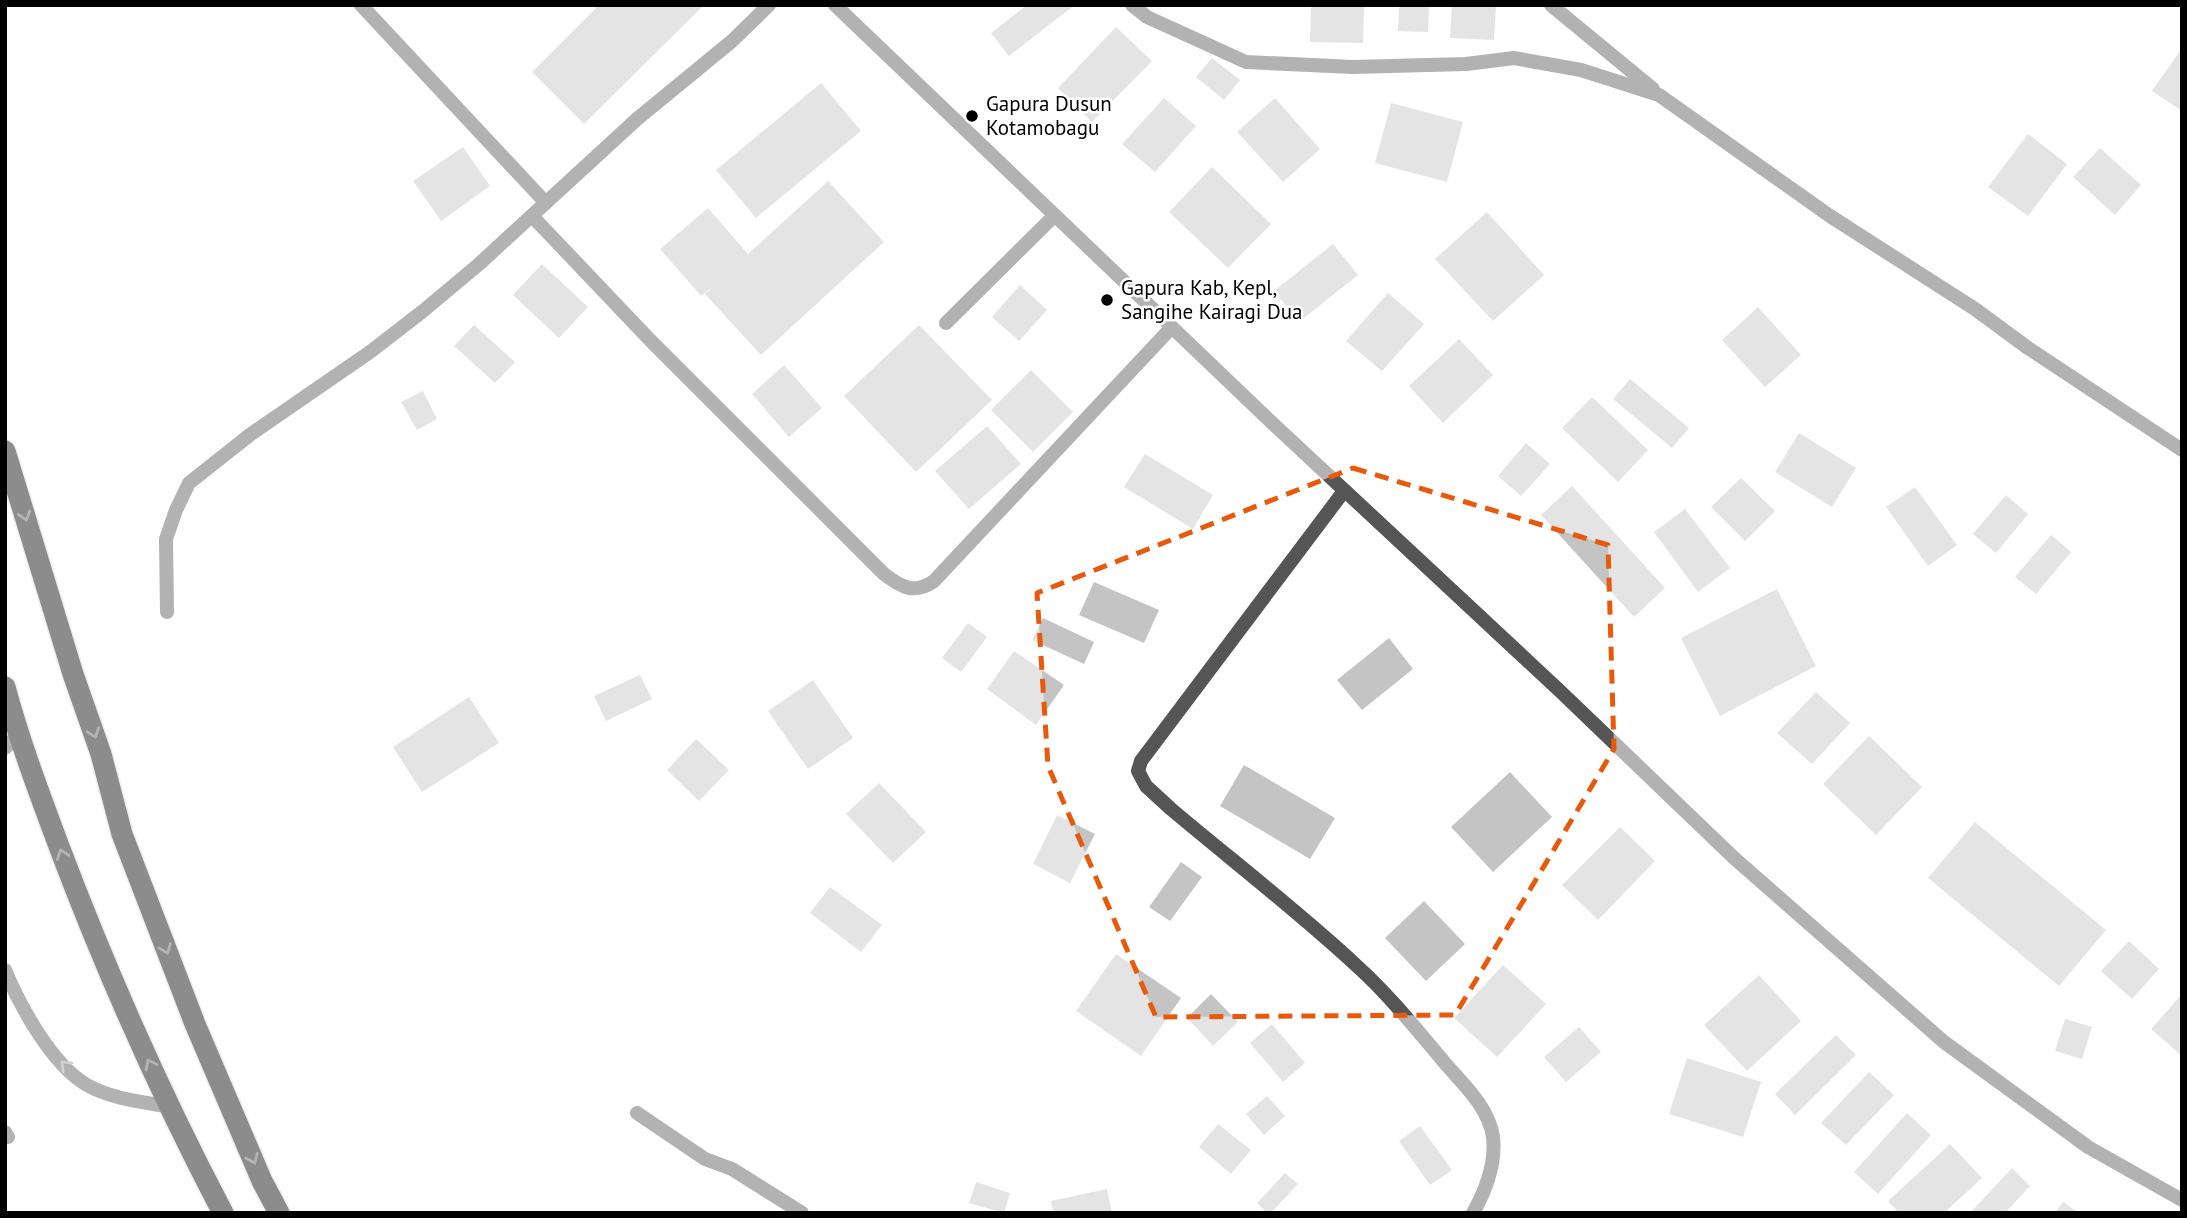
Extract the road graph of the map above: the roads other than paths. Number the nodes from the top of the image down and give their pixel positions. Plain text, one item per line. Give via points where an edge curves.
1 (361, 5) edge
2 (769, 5) edge
3 (835, 5) edge
4 (1132, 5) edge
5 (1551, 5) edge
6 (1659, 95) junction
7 (546, 203) junction
8 (533, 216) junction
9 (1054, 216) junction
10 (946, 323) dead end
11 (1172, 327) junction
12 (2182, 450) edge
13 (5, 451) edge
14 (1344, 491) junction
15 (167, 612) dead end
16 (5, 687) edge
17 (12, 741) edge
18 (5, 970) edge
19 (171, 1107) junction
20 (637, 1112) dead end
21 (2182, 1200) edge
22 (223, 1213) edge
23 (279, 1213) edge
24 (802, 1213) edge
25 (1473, 1213) edge

1 - 7 street
2 - 7 street
3 - 9 street
4 - 6 street via 1147,17 1246,62 1353,67 1514,58 1581,70
5 - 6 street
6 - 12 street via 1830,216
7 - 8 street
8 - 11 street via 669,360 884,574 907,589 934,582
8 - 15 street via 423,311 189,483 166,539
9 - 10 street
9 - 11 street
11 - 14 street
13 -> 23 highway via 122,834 195,1024
14 - 21 street via 1561,692 1696,825 1944,1042 2088,1147
14 - 25 street via 1140,761 1138,771 1146,786 1171,809 1359,968 1472,1095 1493,1136 1487,1183
16 - 17 highway
19 -> 17 highway
19 -> 18 street via 86,1085 44,1043
19 - 22 highway
20 - 24 street via 705,1159 732,1169

